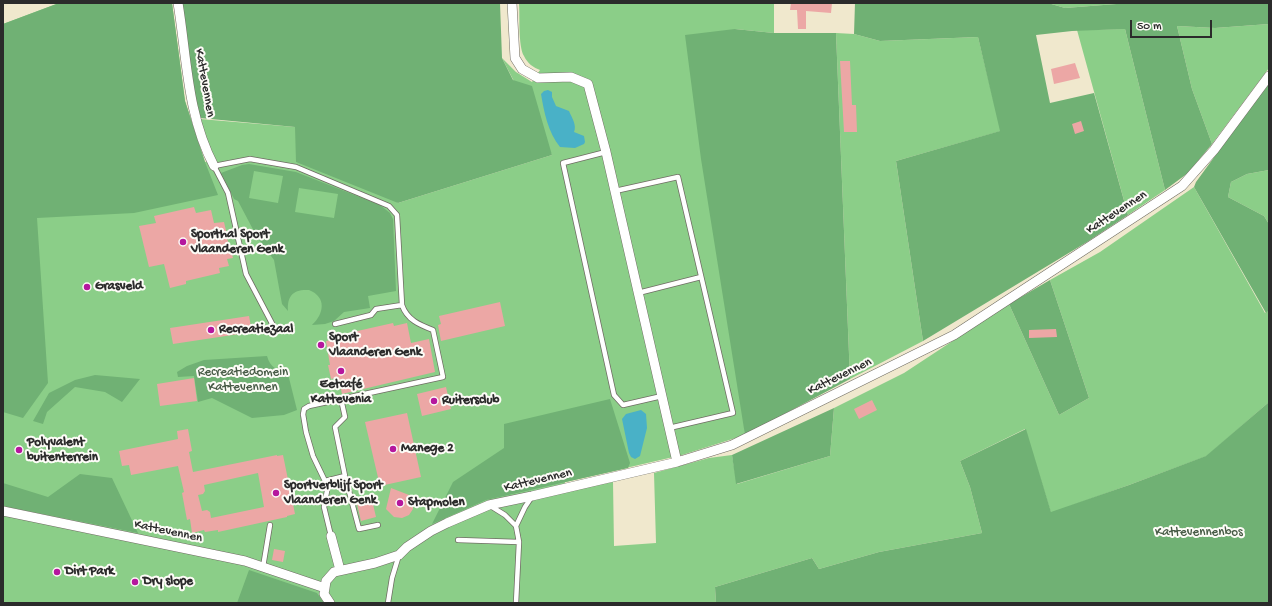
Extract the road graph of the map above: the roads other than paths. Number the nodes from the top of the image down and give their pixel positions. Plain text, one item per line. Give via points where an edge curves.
1 (178, 3) edge
2 (512, 3) edge
3 (1269, 76) edge
4 (606, 152) junction
5 (214, 166) junction
6 (614, 191) junction
7 (702, 277) junction
8 (638, 293) junction
9 (402, 305) junction
10 (335, 324) dead end
11 (276, 331) dead end
12 (662, 396) junction
13 (341, 399) junction
14 (669, 428) junction
15 (677, 462) junction
16 (345, 476) junction
17 (325, 481) junction
18 (532, 496) junction
19 (489, 505) junction
20 (3, 511) edge
21 (270, 525) dead end
22 (378, 525) dead end
23 (516, 526) junction
24 (331, 536) joint
25 (458, 540) dead end
26 (519, 542) junction
27 (399, 555) junction
28 (263, 567) junction
29 (344, 570) junction
30 (324, 588) junction
31 (330, 603) edge
32 (388, 603) edge
33 (516, 603) edge

1 - 5 street, Kattevennen via 194,113
2 - 4 street via 515,58 522,69 538,78 571,77 588,84
3 - 15 street, Kattevennen via 1214,150 1182,186 954,335 732,445
4 - 6 street
4 - 12 lane via 563,162 614,395 623,405
5 - 9 lane via 250,159 296,167 389,206 397,215
5 - 11 lane via 228,193 246,274
6 - 7 lane via 678,176
6 - 8 street
7 - 8 lane
7 - 14 lane via 733,413
8 - 12 street
9 - 10 lane via 376,309 371,315
9 - 13 lane via 416,324 433,330 443,377
12 - 14 street
13 - 16 lane via 345,417 335,427
13 - 17 lane via 309,406 303,413 313,456
14 - 15 street
15 - 18 street, Kattevennen
16 - 17 lane
16 - 22 lane via 359,529
17 - 24 lane via 327,491 324,507
18 - 19 street, Kattevennen
18 - 23 lane
19 - 23 lane
19 - 27 street, Kattevennen via 431,531
20 - 28 street, Kattevennen via 245,561
21 - 28 lane
23 - 26 lane
24 - 29 street
25 - 26 lane
26 - 33 lane
27 - 29 street, Kattevennen via 375,564
27 - 32 lane
28 - 30 street, Kattevennen
29 - 30 street via 334,572 326,581
30 - 31 street via 324,594

